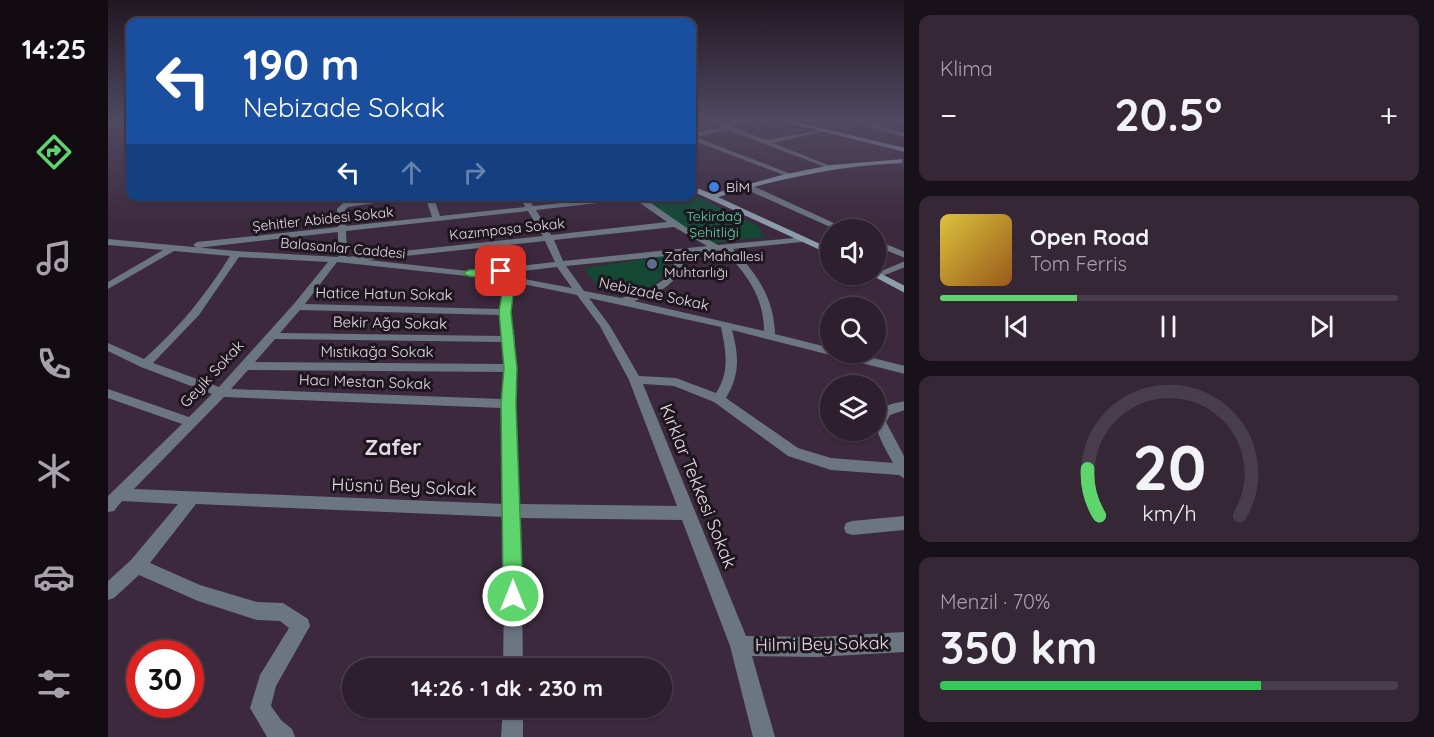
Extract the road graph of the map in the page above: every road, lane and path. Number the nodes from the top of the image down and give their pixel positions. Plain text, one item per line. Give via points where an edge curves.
1 (739, 155) edge
2 (802, 155) edge
3 (904, 161) edge
4 (830, 166) junction
5 (789, 175) junction
6 (746, 186) junction
7 (696, 190) edge
8 (710, 196) junction
9 (378, 201) edge
10 (431, 201) edge
11 (526, 201) edge
12 (606, 201) edge
13 (639, 201) edge
14 (530, 209) junction
15 (820, 219) edge
16 (437, 220) junction
17 (674, 224) junction
18 (343, 230) junction
19 (684, 230) junction
20 (802, 238) junction
21 (549, 239) junction
22 (108, 242) edge
23 (721, 247) junction
24 (820, 247) edge
25 (886, 247) edge
26 (171, 248) junction
27 (686, 251) junction
28 (236, 254) junction
29 (904, 255) edge
30 (338, 260) junction
31 (904, 264) edge
32 (561, 266) junction
33 (886, 270) edge
34 (469, 273) junction
35 (509, 279) junction
36 (886, 280) edge
37 (108, 286) edge
38 (904, 290) edge
39 (585, 295) junction
40 (620, 301) junction
41 (297, 307) junction
42 (505, 312) junction
43 (726, 326) junction
44 (271, 336) junction
45 (769, 337) junction
46 (509, 339) junction
47 (108, 347) edge
48 (820, 349) edge
49 (876, 363) edge
50 (145, 364) junction
51 (243, 366) junction
52 (510, 368) junction
53 (904, 370) edge
54 (635, 380) junction
55 (221, 393) junction
56 (111, 397) edge
57 (719, 399) junction
58 (508, 404) junction
59 (904, 405) edge
60 (190, 422) junction
61 (904, 472) edge
62 (192, 498) junction
63 (113, 500) edge
64 (513, 511) junction
65 (687, 513) junction
66 (904, 523) edge
67 (852, 528) dead end
68 (137, 566) junction
69 (108, 592) edge
70 (904, 642) edge
71 (740, 646) junction
72 (513, 658) edge
73 (513, 718) edge
74 (284, 737) edge
75 (512, 737) edge
76 (764, 737) edge

1 - 5 street
2 - 4 street
3 - 4 street
4 - 5 street
5 - 6 street
6 - 8 street
6 - 15 street
7 - 8 street
8 - 20 street
9 - 18 street via 341,209
10 - 16 street
11 - 14 street, Kırklar Tekkesi Sokak
12 - 14 street, Şehitler Abidesi Sokak
13 - 17 street, Şehitler Abidesi Sokak
14 - 16 street, Şehitler Abidesi Sokak
14 - 21 street, Kırklar Tekkesi Sokak
16 - 18 street, Şehitler Abidesi Sokak
17 - 19 street, Şehitler Abidesi Sokak
17 - 21 street, Kazımpaşa Sokak
18 - 26 street, Şehitler Abidesi Sokak
18 - 30 street
19 - 23 street, Şehitler Abidesi Sokak
19 - 27 street
20 - 23 street
20 - 24 street
21 - 30 street, Kazımpaşa Sokak
21 - 32 street, Kırklar Tekkesi Sokak
22 - 26 street, Balasanlar Caddesi
23 - 27 street
23 - 45 street via 762,288 770,319
25 - 29 street
26 - 28 street, Balasanlar Caddesi
26 - 37 street
27 - 32 street
27 - 40 street via 668,283
28 - 30 street, Balasanlar Caddesi
28 - 50 street via 215,290 170,343
30 - 34 street, Balasanlar Caddesi
30 - 41 street, Geyik Sokak
31 - 33 street
32 - 34 street
32 - 39 street, Kırklar Tekkesi Sokak
34 - 35 street, Nebizade Sokak
35 - 39 street, Nebizade Sokak
35 - 42 street
36 - 38 street
39 - 40 street, Nebizade Sokak
39 - 54 street, Kırklar Tekkesi Sokak
40 - 43 street, Nebizade Sokak
41 - 42 street, Hatice Hatun Sokak
41 - 44 street, Geyik Sokak
42 - 46 street
43 - 45 street, Nebizade Sokak
43 - 57 street via 733,369
44 - 46 street, Bekir Ağa Sokak
44 - 51 street, Geyik Sokak
45 - 48 street, Nebizade Sokak
46 - 52 street
47 - 50 street, Hacı Mestan Sokak
49 - 53 street, Nebizade Sokak
50 - 55 street, Hacı Mestan Sokak
51 - 52 street, Mıstıkağa Sokak
51 - 55 street, Geyik Sokak
52 - 58 street
54 - 57 street via 676,382
54 - 65 street, Kırklar Tekkesi Sokak
55 - 58 street, Hacı Mestan Sokak
55 - 60 street, Geyik Sokak
56 - 60 street
57 - 61 street via 793,452 831,464
58 - 64 street
59 - 61 street via 885,412 879,422
60 - 63 street, Geyik Sokak
62 - 63 street, Hüsnü Bey Sokak
62 - 64 street, Hüsnü Bey Sokak
62 - 68 street
64 - 65 street, Hüsnü Bey Sokak
64 - 72 street
65 - 71 street, Kırklar Tekkesi Sokak
66 - 67 street
68 - 69 street
68 - 74 street via 198,593 257,611 283,612 301,626 267,682 260,708
70 - 71 street, Hilmi Bey Sokak
71 - 76 street, Kırklar Tekkesi Sokak
73 - 75 street

